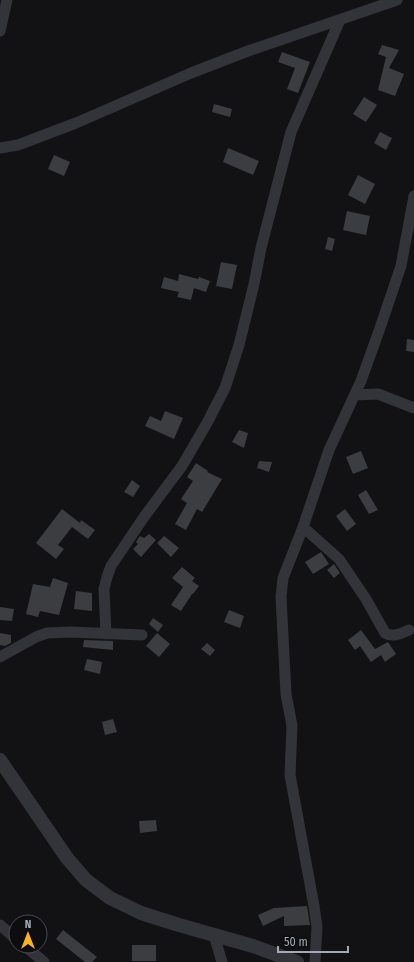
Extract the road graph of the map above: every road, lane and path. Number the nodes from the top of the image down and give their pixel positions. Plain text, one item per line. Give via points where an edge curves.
1 (7, 0) edge
2 (394, 0) edge
3 (340, 20) junction
4 (0, 31) edge
5 (0, 148) edge
6 (414, 196) edge
7 (364, 374) junction
8 (378, 394) junction
9 (354, 395) junction
10 (414, 408) edge
11 (303, 527) junction
12 (410, 630) dead end
13 (106, 634) junction
14 (142, 635) dead end
15 (0, 657) edge
16 (0, 760) edge
17 (0, 925) edge
18 (8, 932) edge
19 (214, 935) junction
20 (34, 954) edge
21 (44, 962) edge
22 (222, 962) edge
23 (297, 962) edge
24 (315, 962) edge

1 - 4 street
2 - 3 street
3 - 5 street via 191,73 18,145
3 - 13 street via 291,132 239,346 225,388 182,466 111,566 104,589
6 - 7 street via 401,266
7 - 8 street
7 - 9 street
8 - 9 street
8 - 10 street
9 - 11 street via 329,450
11 - 12 street via 339,559 385,633 395,636
11 - 24 street via 283,578 281,597 286,694 292,726 290,776 317,927
13 - 14 street
13 - 15 street via 47,633
16 - 19 street via 67,858 86,880 110,898 141,913
17 - 18 street
19 - 22 street
19 - 23 street
20 - 21 street

